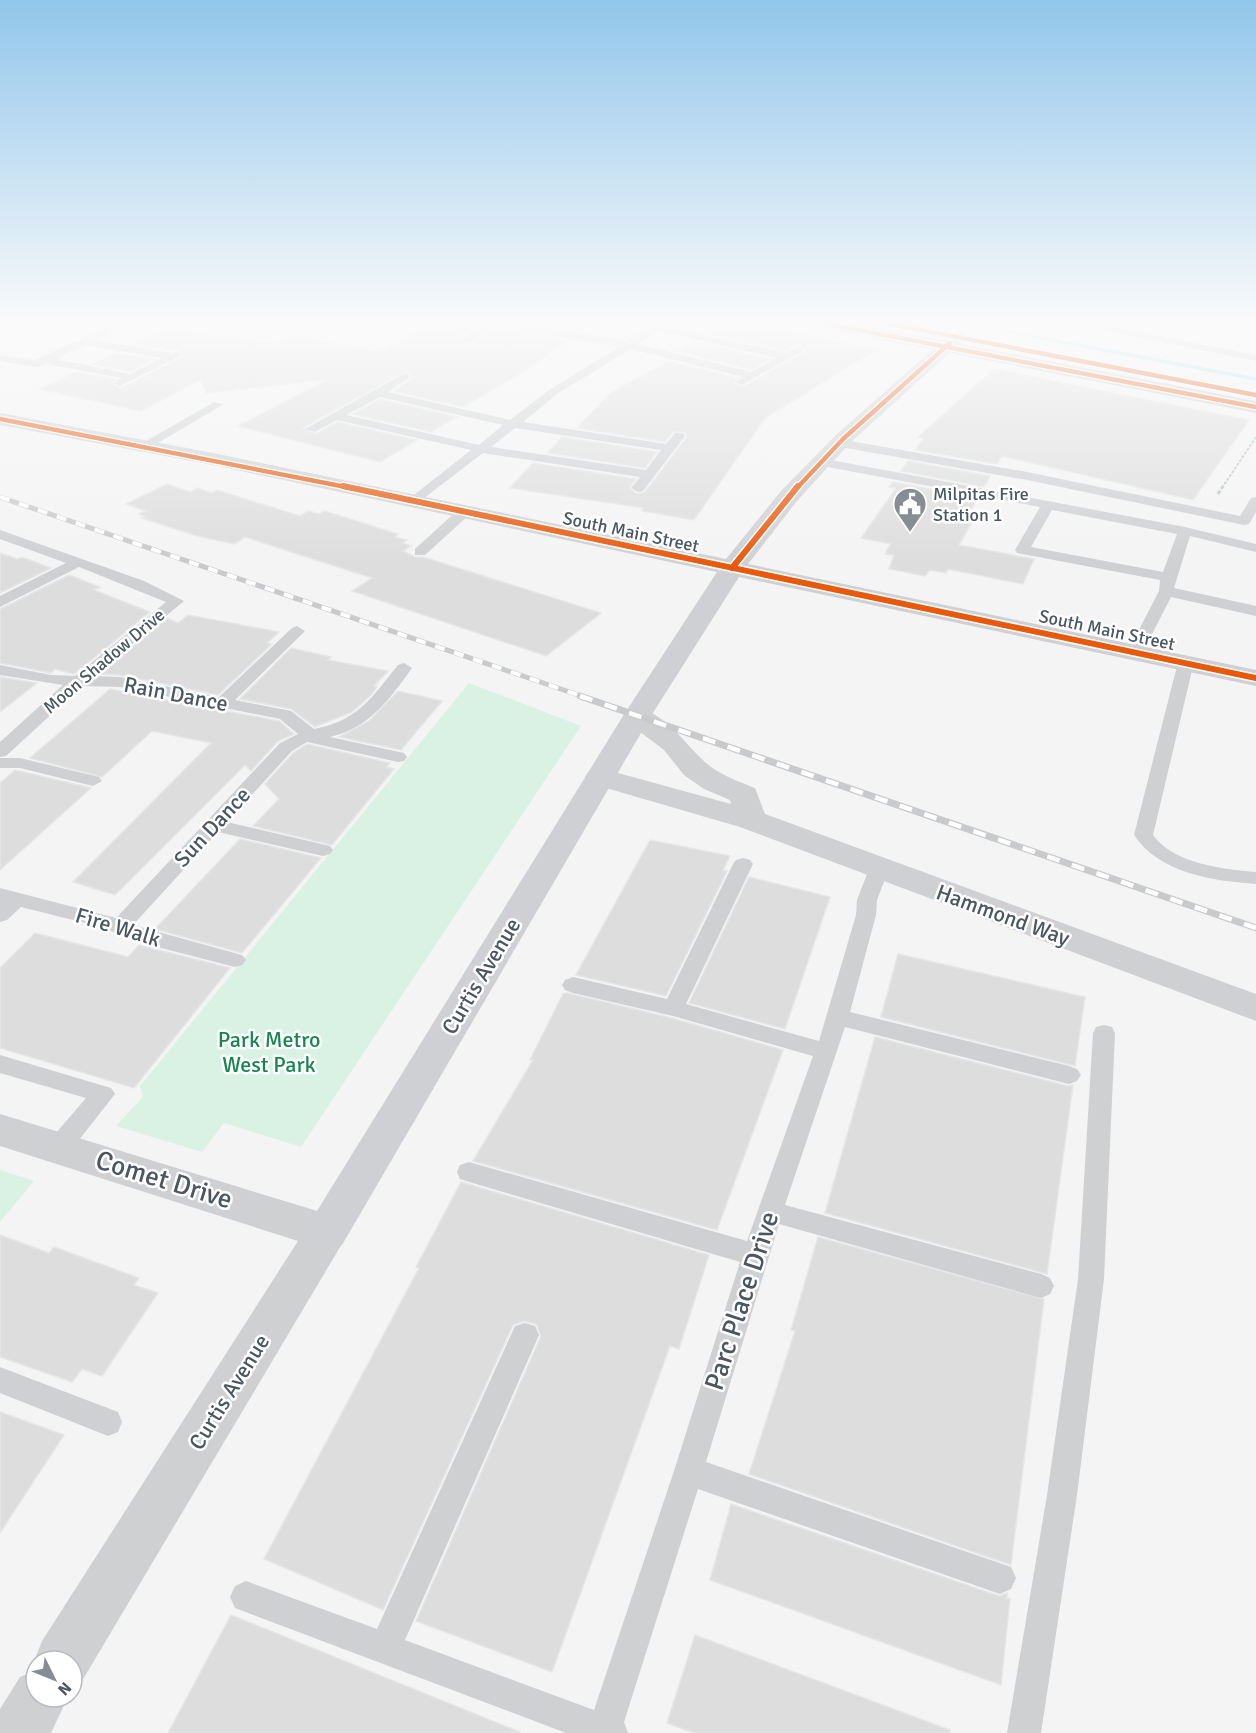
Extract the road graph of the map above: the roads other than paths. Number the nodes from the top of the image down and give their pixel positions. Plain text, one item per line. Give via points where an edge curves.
1 (360, 403) edge
2 (421, 403) edge
3 (540, 403) edge
4 (883, 403) edge
5 (1237, 403) edge
6 (218, 404) dead end
7 (1256, 407) edge
8 (336, 416) junction
9 (0, 419) edge
10 (513, 424) junction
11 (311, 429) dead end
12 (679, 436) dead end
13 (839, 443) junction
14 (142, 447) junction
15 (670, 448) junction
16 (481, 449) junction
17 (821, 462) junction
18 (649, 474) junction
19 (638, 488) dead end
20 (415, 501) junction
21 (1256, 501) edge
22 (1048, 505) junction
23 (464, 512) junction
24 (1185, 531) junction
25 (0, 534) edge
26 (1256, 549) edge
27 (420, 552) dead end
28 (80, 562) junction
29 (732, 568) junction
30 (1167, 584) junction
31 (0, 602) edge
32 (1256, 611) edge
33 (297, 631) dead end
34 (1136, 651) junction
35 (1186, 662) junction
36 (404, 668) dead end
37 (0, 670) edge
38 (1256, 678) edge
39 (80, 681) junction
40 (223, 702) junction
41 (637, 716) junction
42 (309, 735) junction
43 (0, 752) edge
44 (399, 757) dead end
45 (0, 763) edge
46 (600, 777) junction
47 (93, 781) dead end
48 (751, 820) junction
49 (214, 825) junction
50 (323, 850) dead end
51 (743, 864) dead end
52 (879, 869) junction
53 (1256, 878) edge
54 (8, 897) edge
55 (0, 915) edge
56 (119, 927) junction
57 (235, 960) dead end
58 (573, 985) dead end
59 (672, 1008) junction
60 (1256, 1008) edge
61 (832, 1033) junction
62 (1104, 1033) dead end
63 (0, 1064) edge
64 (1069, 1076) dead end
65 (0, 1130) edge
66 (59, 1147) junction
67 (470, 1172) dead end
68 (770, 1211) junction
69 (327, 1232) junction
70 (755, 1255) junction
71 (1041, 1286) dead end
72 (525, 1335) dead end
73 (0, 1380) edge
74 (108, 1422) dead end
75 (689, 1471) junction
76 (1000, 1578) dead end
77 (246, 1597) dead end
78 (69, 1649) edge
79 (384, 1650) junction
80 (33, 1709) edge
81 (606, 1732) edge
82 (18, 1733) edge
83 (1024, 1733) edge

1 - 8 lane
2 - 10 lane
3 - 10 lane
4 - 13 street, Curtis Avenue
5 - 7 main road
6 - 14 lane
8 - 11 lane
8 - 16 lane
9 - 14 street, South Main Street
10 - 15 lane
10 - 16 lane
12 - 15 lane
13 - 17 street, Curtis Avenue
13 - 21 lane via 1027,476 1244,521
14 - 20 street, South Main Street
15 - 18 lane
16 - 18 lane
16 - 20 lane
17 - 22 lane
17 - 29 street, Curtis Avenue
18 - 19 lane
20 - 23 street, South Main Street
22 - 24 lane
22 - 30 lane via 1022,550
23 - 27 lane
23 - 29 street, South Main Street
24 - 26 lane
24 - 30 lane
25 - 28 lane, Moon Shadow Drive
28 - 31 lane
28 - 39 lane, Moon Shadow Drive via 176,601
29 - 34 street, South Main Street
29 - 41 street, Curtis Avenue
30 - 32 lane
30 - 34 lane
33 - 40 lane
34 - 35 street, South Main Street
35 - 38 street, South Main Street
35 - 53 lane via 1143,835 1147,844 1162,855 1231,877
36 - 42 lane, Sun Dance via 359,720 333,732
37 - 39 lane, Rain Dance
39 - 40 lane, Rain Dance via 120,682
39 - 43 lane, Moon Shadow Drive
40 - 42 lane, Rain Dance via 285,715
41 - 46 street, Curtis Avenue
41 - 48 street via 674,744 695,769 744,795
42 - 44 lane
42 - 49 lane, Sun Dance via 286,747
45 - 47 lane via 20,763
46 - 48 street, Hammond Way
46 - 69 street, Curtis Avenue
48 - 52 street, Hammond Way
49 - 50 lane
49 - 56 lane, Sun Dance
51 - 59 lane
52 - 60 street, Hammond Way
52 - 61 lane, Parc Place Drive
54 - 55 lane
54 - 56 lane, Fire Walk
56 - 57 lane, Fire Walk via 136,935
58 - 59 lane
59 - 61 lane
61 - 64 lane
61 - 68 lane, Parc Place Drive
62 - 83 lane via 1091,1279
63 - 66 lane via 104,1094
65 - 66 street, Comet Drive
66 - 69 street, Comet Drive
67 - 70 lane
68 - 70 lane, Parc Place Drive
68 - 71 lane
69 - 78 street, Curtis Avenue
70 - 75 lane, Parc Place Drive
72 - 79 lane
73 - 74 lane
75 - 76 lane
75 - 81 lane, Parc Place Drive
77 - 79 lane
79 - 81 lane
80 - 82 street

